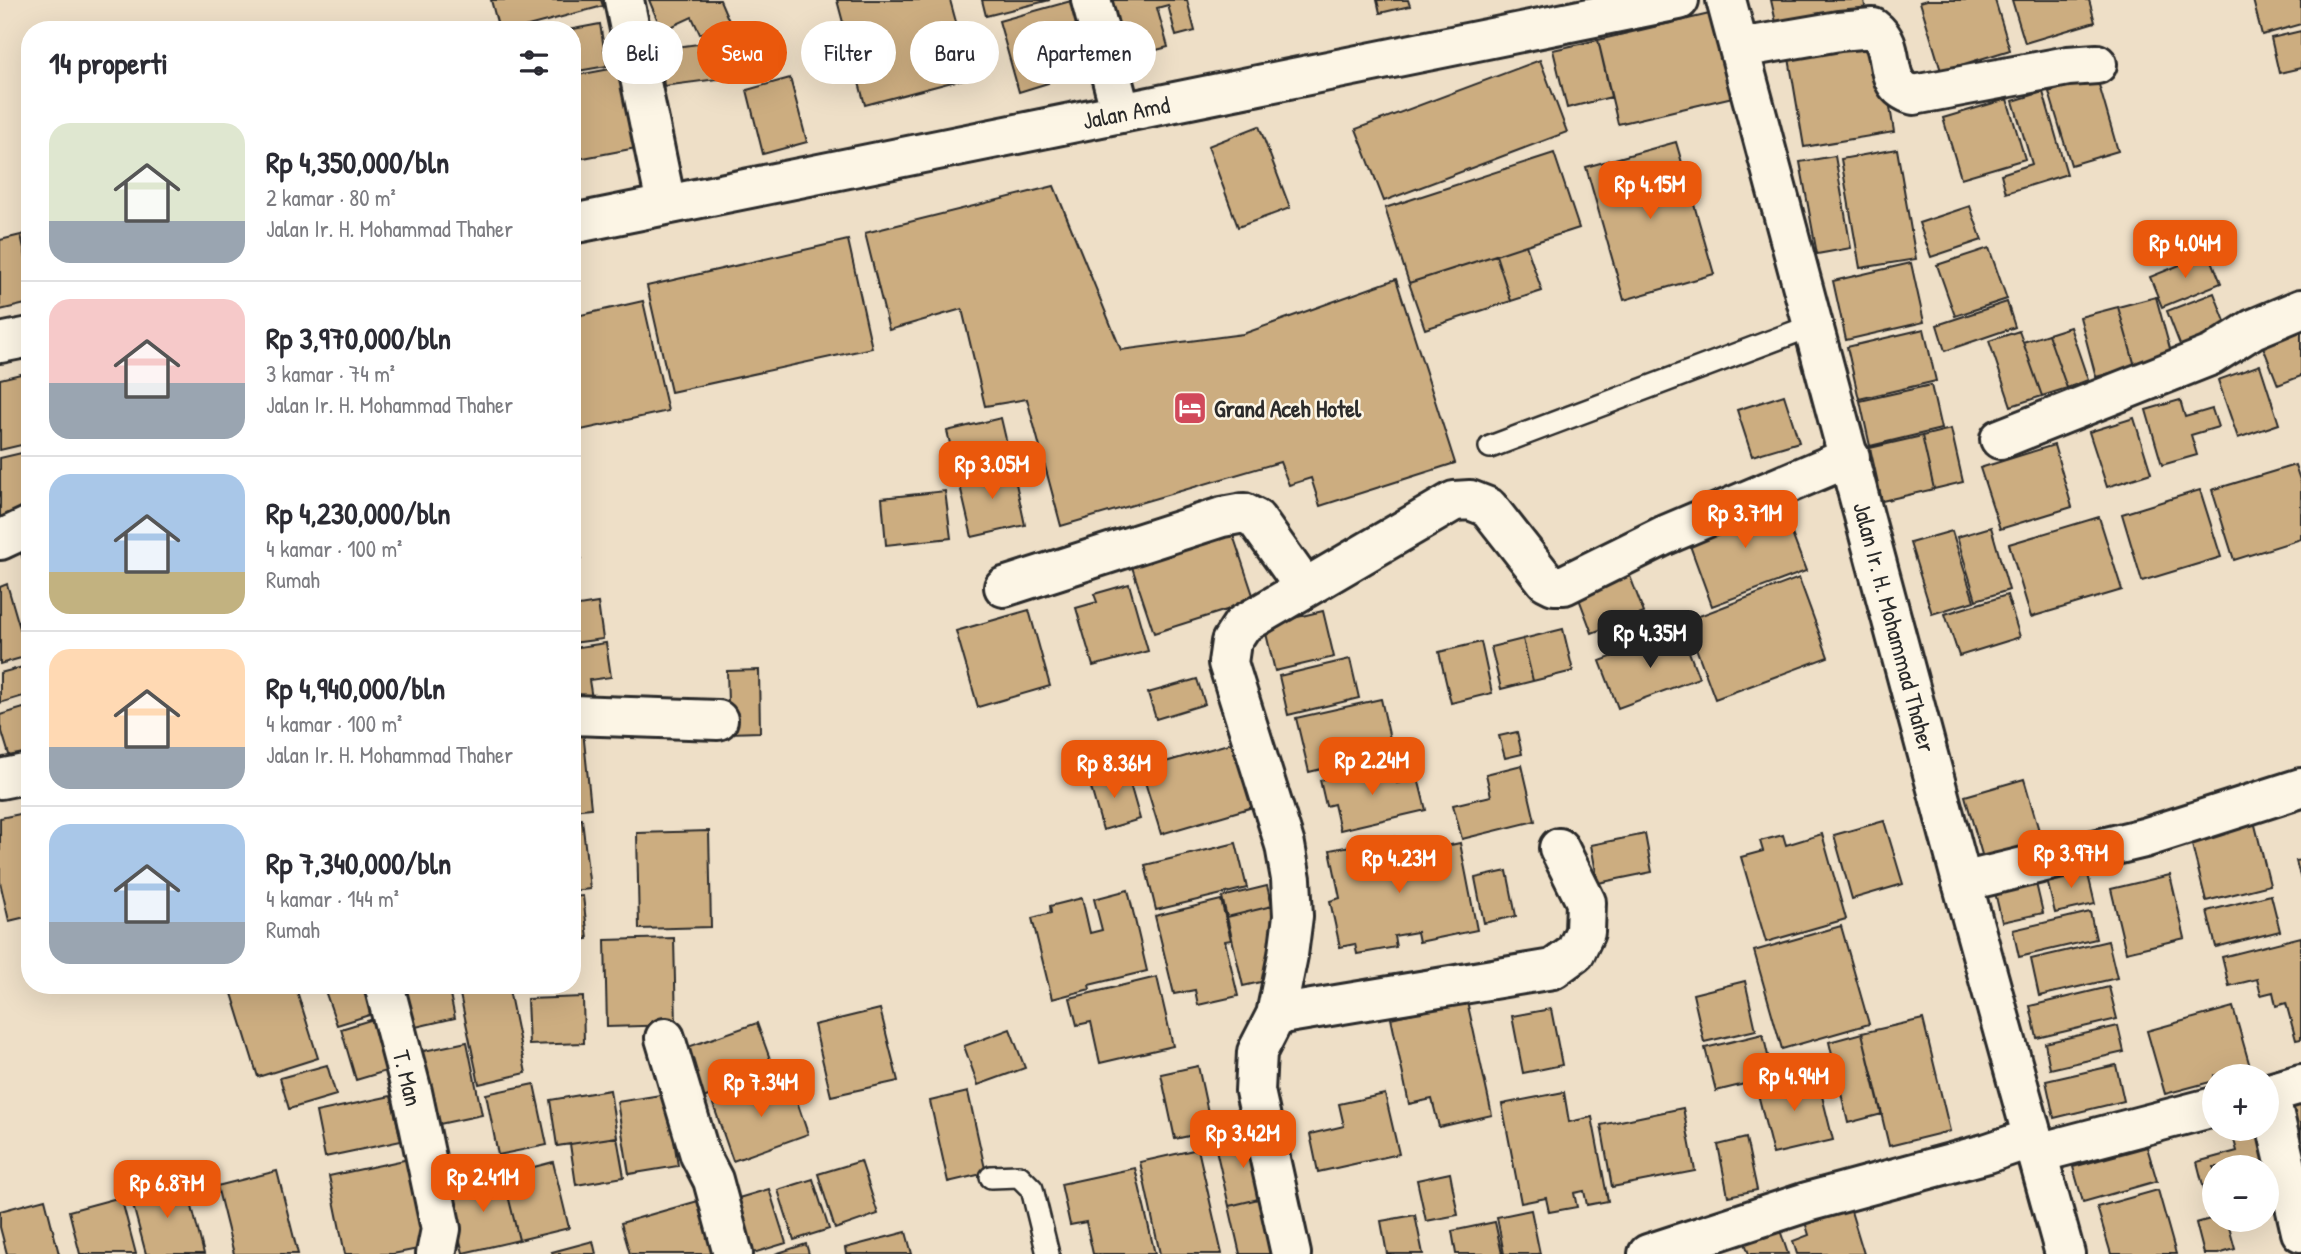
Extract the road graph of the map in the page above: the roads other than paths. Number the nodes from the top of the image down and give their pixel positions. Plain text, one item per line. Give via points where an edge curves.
1 (624, 0) edge
2 (1091, 0) edge
3 (1679, 0) edge
4 (1726, 0) edge
5 (1740, 48) junction
6 (2097, 64) dead end
7 (1121, 113) junction
8 (666, 204) junction
9 (581, 222) edge
10 (2301, 309) edge
11 (1814, 325) junction
12 (21, 339) edge
13 (0, 343) edge
14 (2000, 439) dead end
15 (1490, 447) dead end
16 (1850, 457) junction
17 (21, 530) edge
18 (0, 540) edge
19 (1004, 587) dead end
20 (1305, 588) junction
21 (581, 715) edge
22 (718, 720) dead end
23 (21, 775) edge
24 (0, 779) edge
25 (2301, 788) edge
26 (1559, 848) dead end
27 (1962, 881) junction
28 (386, 994) edge
29 (1276, 1015) junction
30 (665, 1038) dead end
31 (2279, 1090) edge
32 (2202, 1110) edge
33 (2035, 1145) junction
34 (991, 1177) dead end
35 (2301, 1232) edge
36 (1663, 1251) edge
37 (436, 1254) edge
38 (733, 1254) edge
39 (1048, 1254) edge
40 (1291, 1254) edge
41 (2065, 1254) edge

1 - 8 street
2 - 7 street
3 - 7 street, Jalan Amd
4 - 5 street, Jalan Ir. H. Mohammad Thaher
5 - 6 street via 1873,28 1885,40 1895,84 1914,94
5 - 11 street, Jalan Ir. H. Mohammad Thaher
7 - 8 street, Jalan Amd
8 - 9 street, Jalan Amd
10 - 14 street via 2253,329 2212,355
11 - 15 lane
11 - 16 street, Jalan Ir. H. Mohammad Thaher
12 - 13 street
16 - 20 street via 1663,536 1564,585 1546,581 1488,507 1470,500 1454,501
16 - 27 street, Jalan Ir. H. Mohammad Thaher
17 - 18 street
19 - 20 street via 1244,513 1256,519
20 - 29 street via 1242,625 1231,642 1228,663 1292,879 1293,916
21 - 22 street
23 - 24 street
25 - 27 street via 2144,838
26 - 29 street via 1586,902 1585,932 1575,953 1553,969
27 - 33 street, Jalan Ir. H. Mohammad Thaher
28 - 37 street, T. Man via 441,1229
29 - 40 street via 1257,1052 1255,1091
30 - 38 street
31 - 35 street
32 - 33 street
33 - 36 street via 1988,1153 1807,1202
33 - 41 street, Jalan Ir. H. Mohammad Thaher
34 - 39 lane via 1019,1176 1032,1188

